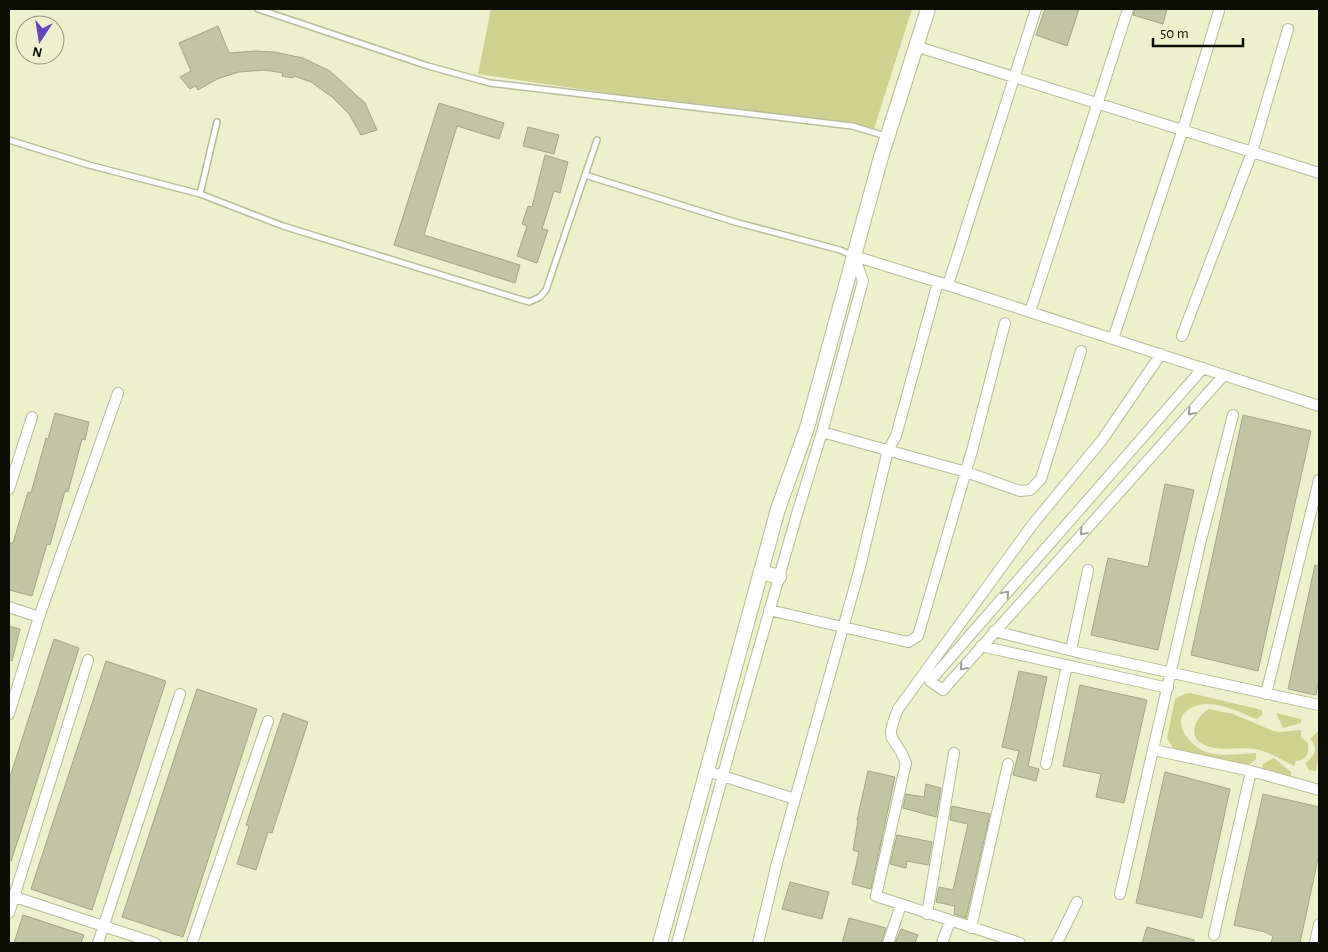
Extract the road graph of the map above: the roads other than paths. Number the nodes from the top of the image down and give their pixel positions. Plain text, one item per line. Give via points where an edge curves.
1 (258, 9) edge
2 (928, 9) edge
3 (1036, 9) edge
4 (1128, 9) edge
5 (1219, 11) dead end
6 (1288, 29) dead end
7 (915, 46) junction
8 (1014, 76) junction
9 (1097, 102) junction
10 (217, 122) dead end
11 (1183, 129) junction
12 (889, 137) junction
13 (9, 140) edge
14 (597, 140) dead end
15 (1252, 152) junction
16 (1319, 173) edge
17 (585, 175) junction
18 (200, 194) junction
19 (854, 256) junction
20 (943, 283) junction
21 (1030, 312) junction
22 (1005, 323) dead end
23 (1182, 336) dead end
24 (1113, 339) junction
25 (1081, 351) dead end
26 (1161, 354) junction
27 (1203, 368) junction
28 (1224, 375) junction
29 (118, 393) dead end
30 (1319, 406) edge
31 (1233, 415) dead end
32 (32, 417) dead end
33 (822, 432) junction
34 (888, 450) junction
35 (966, 472) junction
36 (1319, 480) edge
37 (9, 489) edge
38 (1088, 570) dead end
39 (761, 572) junction
40 (779, 577) junction
41 (9, 607) edge
42 (769, 610) junction
43 (39, 617) junction
44 (843, 626) junction
45 (994, 632) junction
46 (981, 646) junction
47 (1071, 650) junction
48 (88, 660) dead end
49 (1067, 665) junction
50 (1172, 673) junction
51 (1168, 688) junction
52 (180, 694) dead end
53 (1266, 694) junction
54 (1319, 705) edge
55 (9, 714) edge
56 (268, 721) dead end
57 (1154, 750) junction
58 (954, 752) dead end
59 (1008, 764) dead end
60 (1046, 764) dead end
61 (707, 771) junction
62 (1251, 772) junction
63 (723, 776) junction
64 (1319, 790) edge
65 (795, 799) junction
66 (1120, 894) dead end
67 (11, 896) edge
68 (1077, 902) dead end
69 (901, 905) junction
70 (9, 913) edge
71 (927, 914) junction
72 (950, 921) junction
73 (1319, 924) edge
74 (103, 926) junction
75 (972, 928) junction
76 (1214, 935) dead end
77 (996, 940) edge
78 (98, 943) edge
79 (155, 943) edge
80 (192, 943) edge
81 (660, 943) edge
82 (677, 943) edge
83 (758, 943) edge
84 (888, 943) edge
85 (942, 943) edge
86 (1020, 943) edge
87 (1057, 943) edge
88 (1315, 943) edge

1 - 12 lane via 428,66 490,83 852,126
2 - 7 street
3 - 8 street
4 - 9 street
5 - 11 street
6 - 15 street
7 - 8 street
7 - 12 street
8 - 9 street
8 - 20 street
9 - 11 street
9 - 21 street
10 - 18 lane
11 - 15 street
11 - 24 street
12 - 19 street
13 - 18 lane
14 - 17 lane
15 - 16 street
15 - 23 street
17 - 18 lane via 546,290 529,302 283,226
17 - 19 lane
19 - 20 street
19 - 33 street via 863,281
19 - 39 street via 807,428 778,509
20 - 21 street
20 - 34 street via 896,436
21 - 24 street
22 - 35 street
24 - 26 street
25 - 35 street via 1041,480 1030,490 1020,490
26 - 27 street
26 - 69 street via 1102,440 1033,524 898,709 889,734 901,749 906,763 876,896
27 - 28 street
46 -> 27 street via 943,690 930,682
28 - 30 street
28 -> 45 street
29 - 43 street
31 - 50 street
32 - 37 street
33 - 34 street
33 - 40 street
34 - 35 street
34 - 44 street
35 - 44 street via 918,636 908,642
36 - 53 street
38 - 47 street
39 - 40 street
39 - 61 street
40 - 42 street
41 - 43 street
42 - 44 street
42 - 63 street
43 - 55 street
44 - 65 street
45 - 46 street
45 - 47 street
46 - 49 street
47 - 50 street
48 - 67 street
49 - 51 street
49 - 60 street
50 - 51 street
50 - 53 street
51 - 57 street
52 - 74 street
53 - 54 street
56 - 80 street
57 - 62 street
57 - 66 street
58 - 71 street
59 - 75 street
61 - 63 street
61 - 81 street
62 - 64 street
62 - 76 street
63 - 65 street
63 - 82 street
65 - 83 street
67 - 70 street
67 - 74 street
68 - 87 street
69 - 71 street
69 - 84 street
71 - 72 street
72 - 75 street
72 - 85 street
73 - 88 street
74 - 78 street
74 - 79 street
75 - 77 street
77 - 86 street

